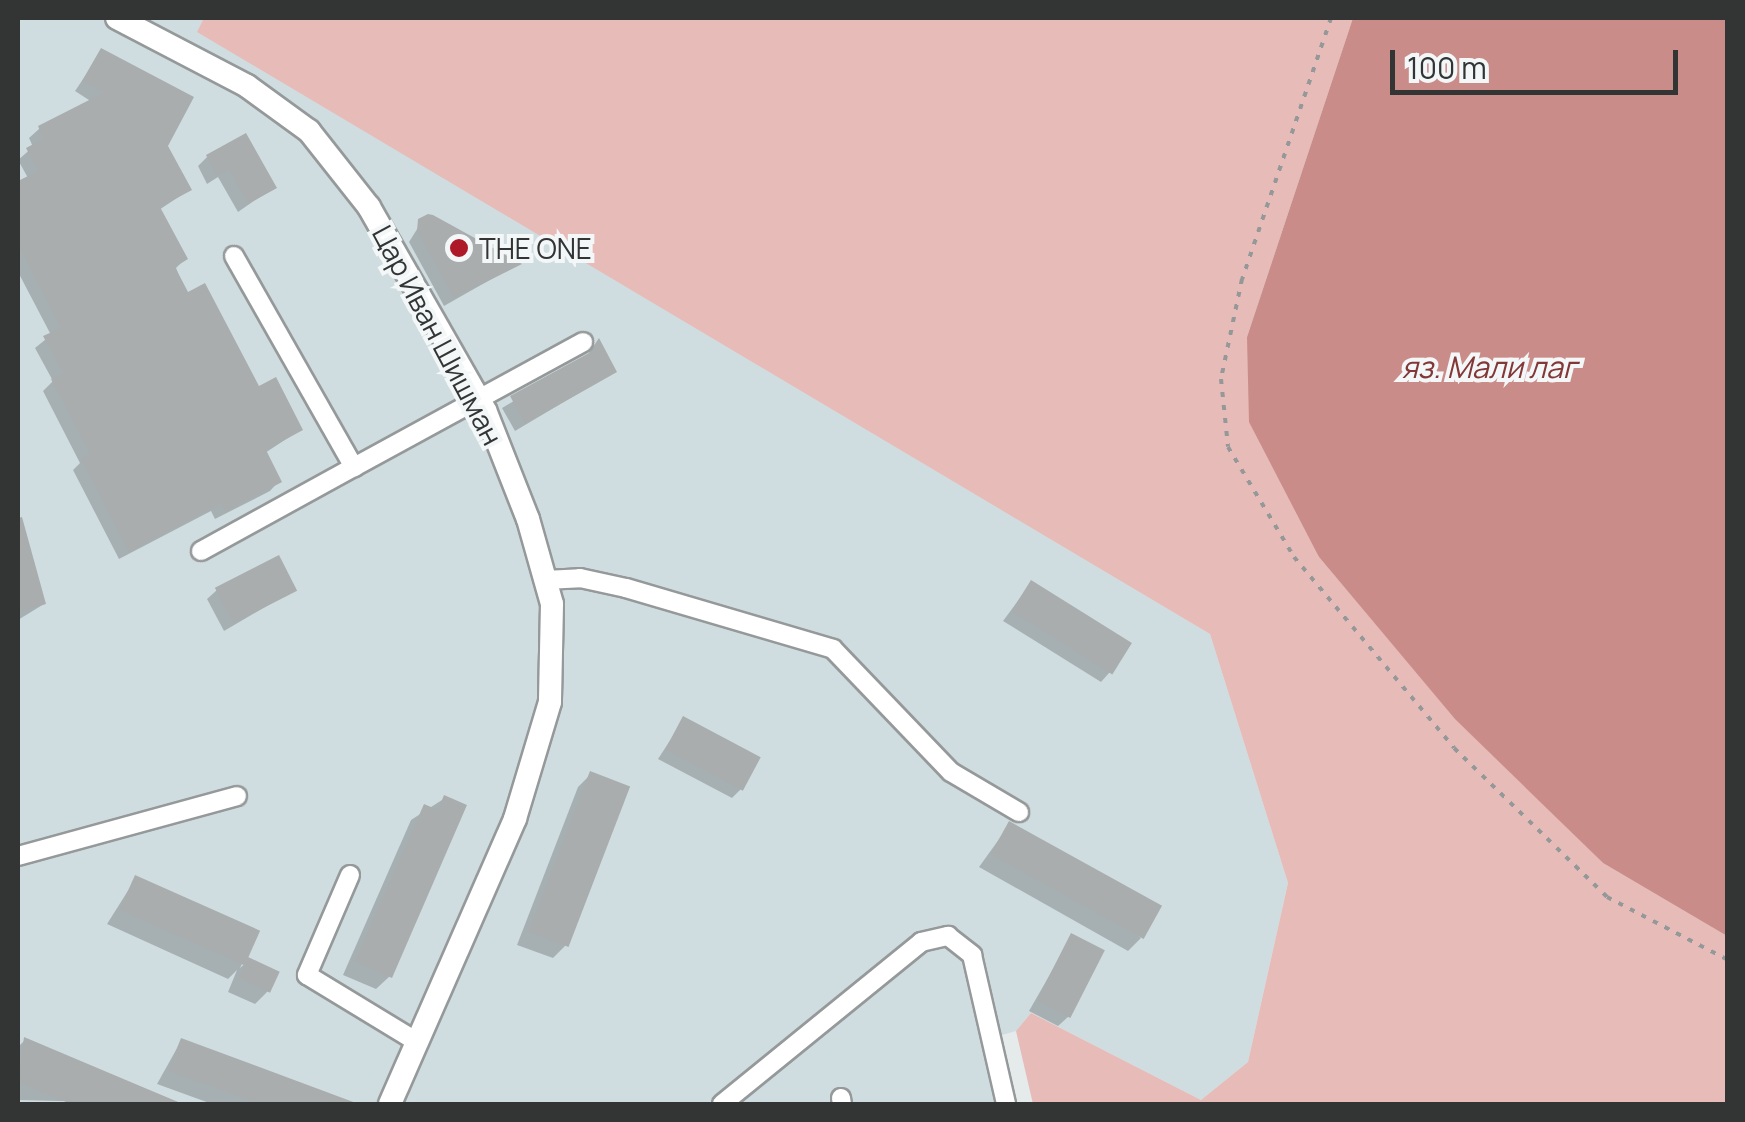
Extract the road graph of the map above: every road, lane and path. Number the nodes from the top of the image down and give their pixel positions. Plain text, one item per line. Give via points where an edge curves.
1 (117, 18) edge
2 (1331, 18) edge
3 (234, 256) dead end
4 (583, 342) dead end
5 (478, 398) junction
6 (354, 467) junction
7 (201, 552) dead end
8 (545, 580) junction
9 (237, 796) dead end
10 (1019, 812) dead end
11 (18, 856) edge
12 (350, 875) dead end
13 (1728, 960) edge
14 (417, 1042) junction
15 (390, 1104) edge
16 (722, 1104) edge
17 (1006, 1104) edge

1 - 5 main road, Цар Иван Шишман via 246,86 309,131 369,207
2 - 13 path via 1242,280 1220,379 1228,447 1294,558 1454,748 1607,897
3 - 6 street
4 - 5 street
5 - 6 street
5 - 8 main road, Цар Иван Шишман
6 - 7 street
8 - 10 street via 580,578 626,588 834,649 950,772
8 - 14 main road, Цар Иван Шишман via 552,604 550,702 515,819
9 - 11 street
12 - 14 street via 307,975
14 - 15 main road, Цар Иван Шишман
16 - 17 street via 921,942 948,936 972,955

